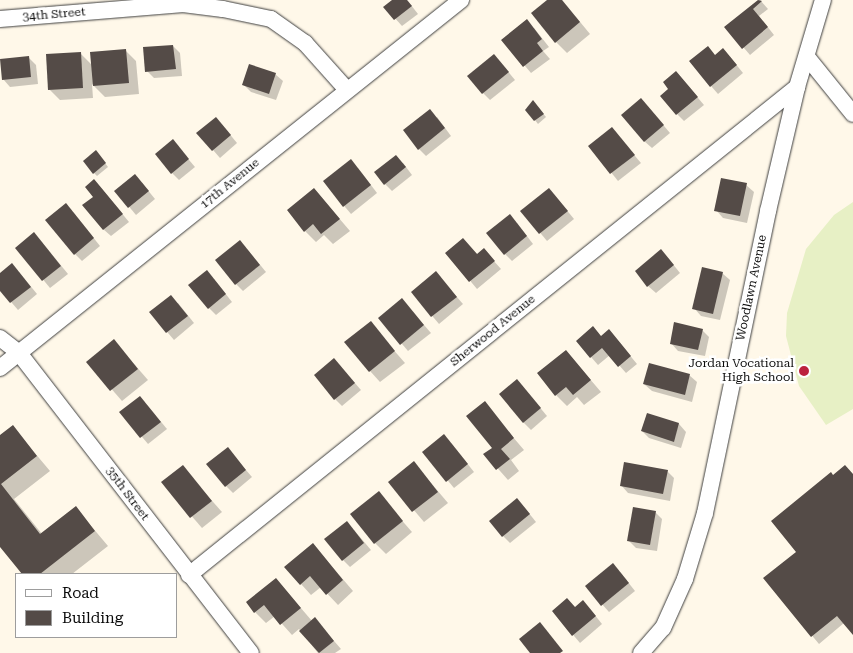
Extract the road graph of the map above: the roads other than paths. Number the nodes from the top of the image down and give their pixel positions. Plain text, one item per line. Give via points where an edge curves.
1 (461, 0) edge
2 (823, 0) edge
3 (0, 19) edge
4 (807, 57) junction
5 (797, 87) junction
6 (347, 90) junction
7 (853, 114) edge
8 (0, 338) edge
9 (19, 352) junction
10 (0, 368) edge
11 (189, 574) junction
12 (251, 653) edge
13 (641, 653) edge

1 - 6 street, 17th Avenue
2 - 4 street, Woodlawn Avenue
3 - 6 street, 34th Street via 182,4 223,9 271,19 305,43
4 - 5 street, Woodlawn Avenue
4 - 7 street
5 - 11 street, Sherwood Avenue
5 - 13 street, Woodlawn Avenue via 706,513 685,579 663,628
6 - 9 street, 17th Avenue
8 - 9 street, 35th Street
9 - 10 street, 17th Avenue
9 - 11 street, 35th Street
11 - 12 street, 35th Street

